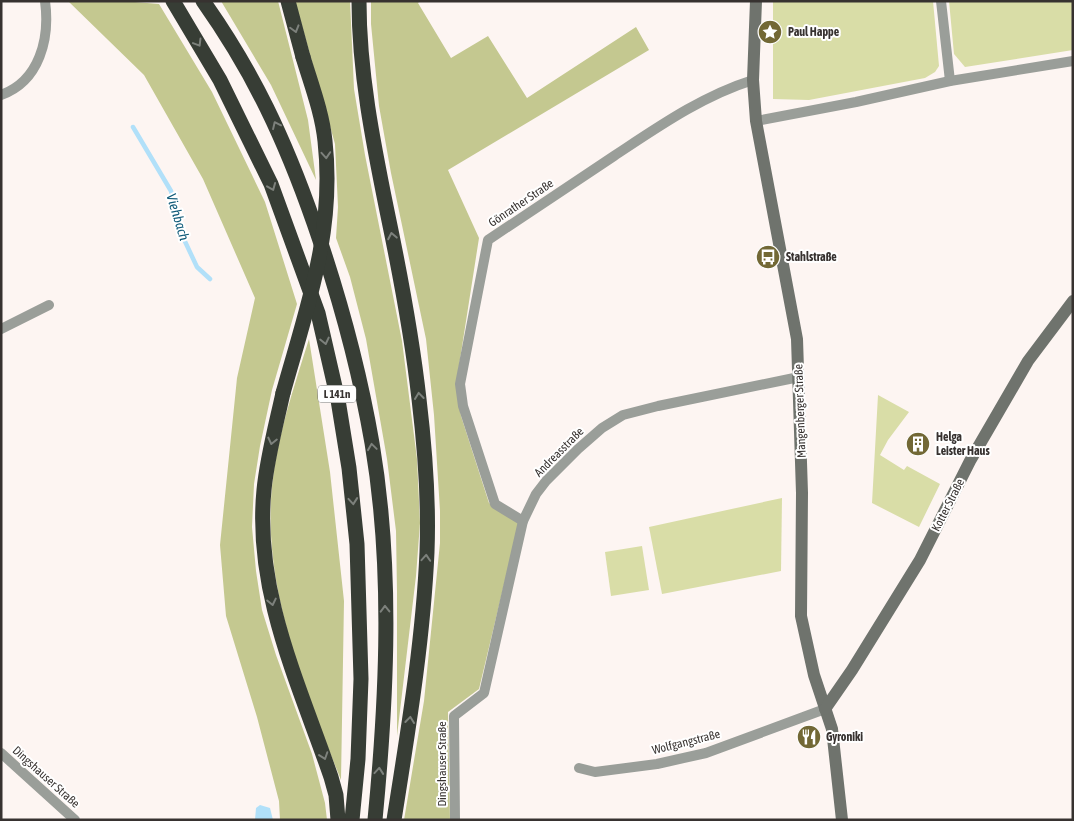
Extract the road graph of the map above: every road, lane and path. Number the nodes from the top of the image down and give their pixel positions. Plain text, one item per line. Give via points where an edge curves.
1 (44, 1) edge
2 (173, 1) edge
3 (203, 1) edge
4 (288, 1) edge
5 (359, 1) edge
6 (756, 1) edge
7 (941, 1) edge
8 (1073, 61) edge
9 (753, 80) junction
10 (950, 81) junction
11 (1, 96) edge
12 (756, 121) junction
13 (1073, 301) edge
14 (49, 305) dead end
15 (1, 329) edge
16 (799, 378) junction
17 (523, 521) junction
18 (484, 693) joint
19 (825, 709) junction
20 (1, 753) edge
21 (579, 768) dead end
22 (75, 820) edge
23 (338, 820) edge
24 (352, 820) edge
25 (375, 820) edge
26 (394, 820) edge
27 (455, 820) edge
28 (842, 820) edge

1 - 11 street via 47,18 41,55 28,78
2 -> 24 highway, L 141n via 220,80 271,184 318,313 338,400 350,468 357,554 360,680 358,759
25 -> 3 highway, L 141n via 383,737 385,613 379,503 356,360 332,274 282,139 246,66
4 -> 23 highway, bridge via 325,139 328,192 320,260 268,459 263,521 267,573 278,626 331,776
26 -> 5 highway via 421,635 427,551 426,468 411,336 368,109
6 - 9 main road, Mangenberger Straße
7 - 10 street
8 - 10 street
9 - 12 main road, Mangenberger Straße
9 - 17 street, Gönrather Straße via 708,98 656,129 488,240 460,384 461,396 496,504
10 - 12 street
12 - 16 main road, Mangenberger Straße via 792,307
13 - 19 main road, Kotter Straße via 1028,362 974,454 920,560
14 - 15 street
16 - 17 street, Andreasstraße via 658,406 618,418 591,438 546,481
16 - 19 main road, Mangenberger Straße via 800,607 806,645
17 - 18 street, Andreasstraße
18 - 27 street, Dingshauser Straße via 454,716
19 - 21 street, Wolfgangstraße via 706,753 657,764 595,772
19 - 28 main road, Mangenberger Straße via 832,729
20 - 22 street, Dingshauser Straße

